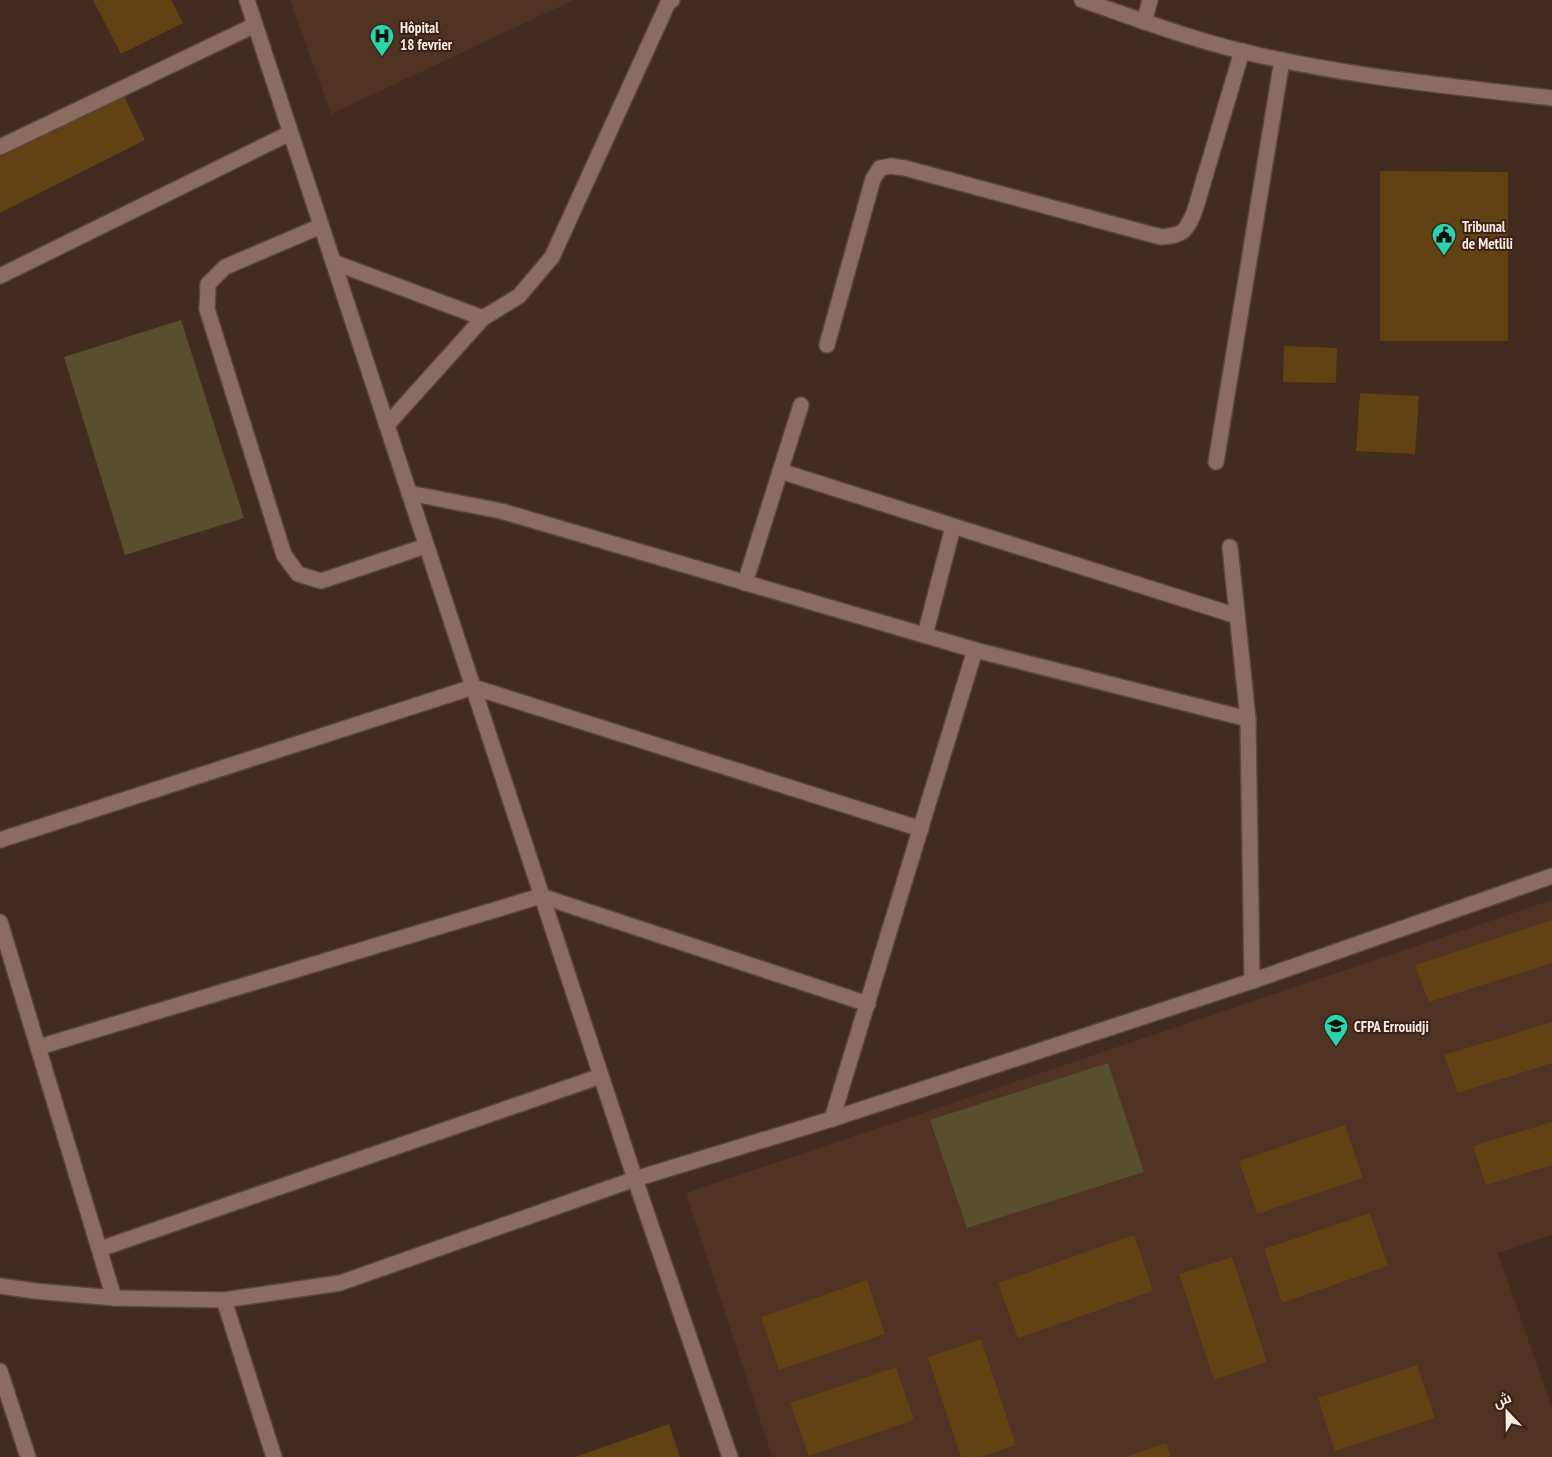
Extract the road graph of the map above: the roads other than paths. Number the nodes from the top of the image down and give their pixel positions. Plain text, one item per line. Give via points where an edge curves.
1 (247, 0) edge
2 (672, 0) edge
3 (1082, 0) edge
4 (1150, 0) edge
5 (1144, 22) junction
6 (255, 25) junction
7 (1242, 51) junction
8 (1282, 60) junction
9 (1552, 98) edge
10 (290, 133) junction
11 (0, 147) edge
12 (321, 226) junction
13 (333, 262) junction
14 (0, 276) edge
15 (483, 318) junction
16 (827, 345) dead end
17 (801, 405) dead end
18 (387, 425) junction
19 (1216, 462) dead end
20 (780, 471) junction
21 (409, 493) junction
22 (952, 526) junction
23 (426, 546) junction
24 (1230, 548) dead end
25 (745, 583) junction
26 (1237, 616) junction
27 (925, 635) junction
28 (975, 650) junction
29 (473, 687) junction
30 (1248, 719) junction
31 (921, 829) junction
32 (0, 840) edge
33 (1552, 876) edge
34 (541, 896) junction
35 (0, 922) edge
36 (1252, 981) junction
37 (868, 1004) junction
38 (39, 1047) junction
39 (601, 1076) junction
40 (832, 1119) junction
41 (635, 1179) junction
42 (100, 1249) junction
43 (0, 1286) edge
44 (114, 1298) junction
45 (224, 1300) junction
46 (0, 1371) edge
47 (28, 1457) edge
48 (274, 1457) edge
49 (730, 1457) edge

1 - 6 street
2 - 15 street via 552,257 519,296
3 - 5 street
4 - 5 street
5 - 7 street
6 - 10 street
6 - 11 street
7 - 8 street
7 - 16 street via 1195,210 1188,228 1179,235 1161,236 905,168 880,168 873,179
8 - 9 street via 1401,81
8 - 19 street
10 - 12 street
10 - 14 street
12 - 13 street
12 - 23 street via 225,267 208,284 208,309 284,555 298,574 321,581
13 - 15 street
13 - 18 street
15 - 18 street
17 - 20 street
18 - 21 street
20 - 22 street
20 - 25 street
21 - 23 street
21 - 25 street via 501,512
22 - 26 street
22 - 27 street
23 - 29 street
24 - 26 street
25 - 27 street
26 - 30 street
27 - 28 street
28 - 30 street
28 - 31 street
29 - 31 street
29 - 32 street
29 - 34 street
30 - 36 street
31 - 37 street
33 - 36 street
34 - 37 street
34 - 38 street
34 - 39 street
35 - 38 street
36 - 40 street
37 - 40 street
38 - 42 street
39 - 41 street
39 - 42 street
40 - 41 street
41 - 45 street via 340,1283
41 - 49 street
42 - 44 street
43 - 44 street
44 - 45 street
45 - 48 street
46 - 47 street

